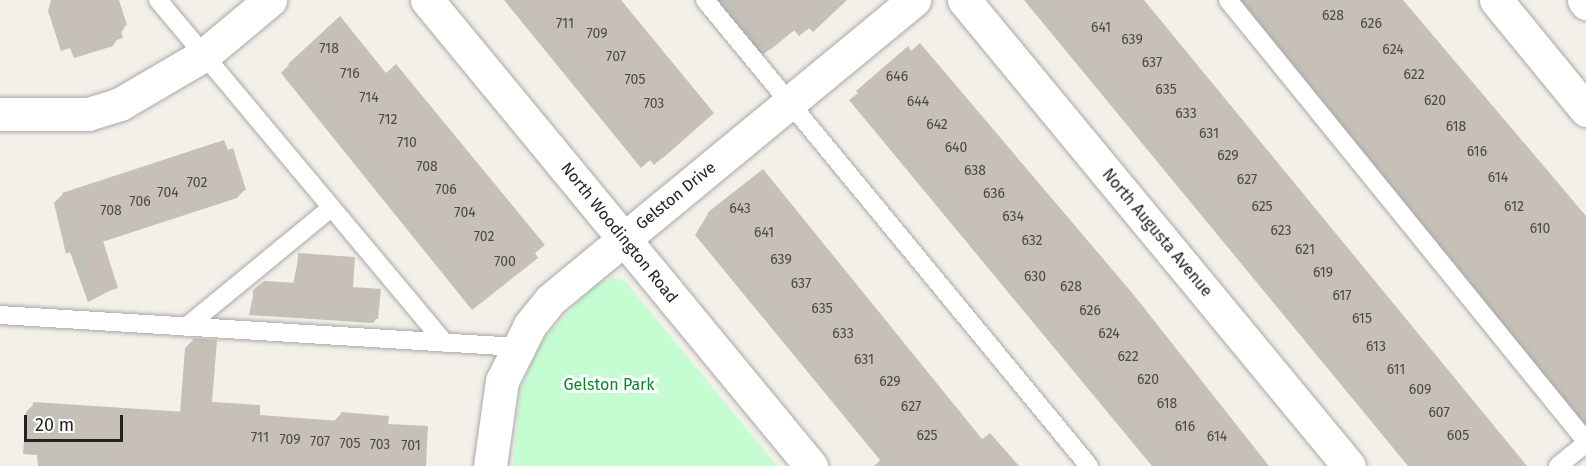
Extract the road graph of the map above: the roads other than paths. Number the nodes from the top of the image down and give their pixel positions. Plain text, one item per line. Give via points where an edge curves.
1 (158, 0) edge
2 (270, 0) edge
3 (427, 0) edge
4 (705, 0) edge
5 (914, 0) edge
6 (964, 0) edge
7 (1228, 0) edge
8 (1496, 0) edge
9 (204, 55) junction
10 (790, 101) junction
11 (1586, 110) edge
12 (0, 114) edge
13 (331, 208) junction
14 (623, 238) junction
15 (0, 315) edge
16 (186, 327) junction
17 (445, 343) junction
18 (517, 348) junction
19 (1586, 442) edge
20 (490, 466) edge
21 (811, 466) edge
22 (1089, 466) edge
23 (1349, 466) edge
24 (1558, 466) edge

1 - 9 lane
2 - 9 street
3 - 14 street, North Woodington Road
4 - 10 lane
5 - 10 street, Gelston Drive
6 - 23 street, North Augusta Avenue
7 - 19 lane
8 - 11 street
9 - 12 street via 120,104 88,114
9 - 13 lane
10 - 14 street, Gelston Drive
10 - 22 lane
13 - 16 lane
13 - 17 lane
14 - 18 street, Gelston Drive via 575,275
14 - 21 street, North Woodington Road
15 - 16 lane
16 - 17 lane
17 - 18 lane
18 - 20 street, Gelston Drive via 492,422
19 - 24 lane

